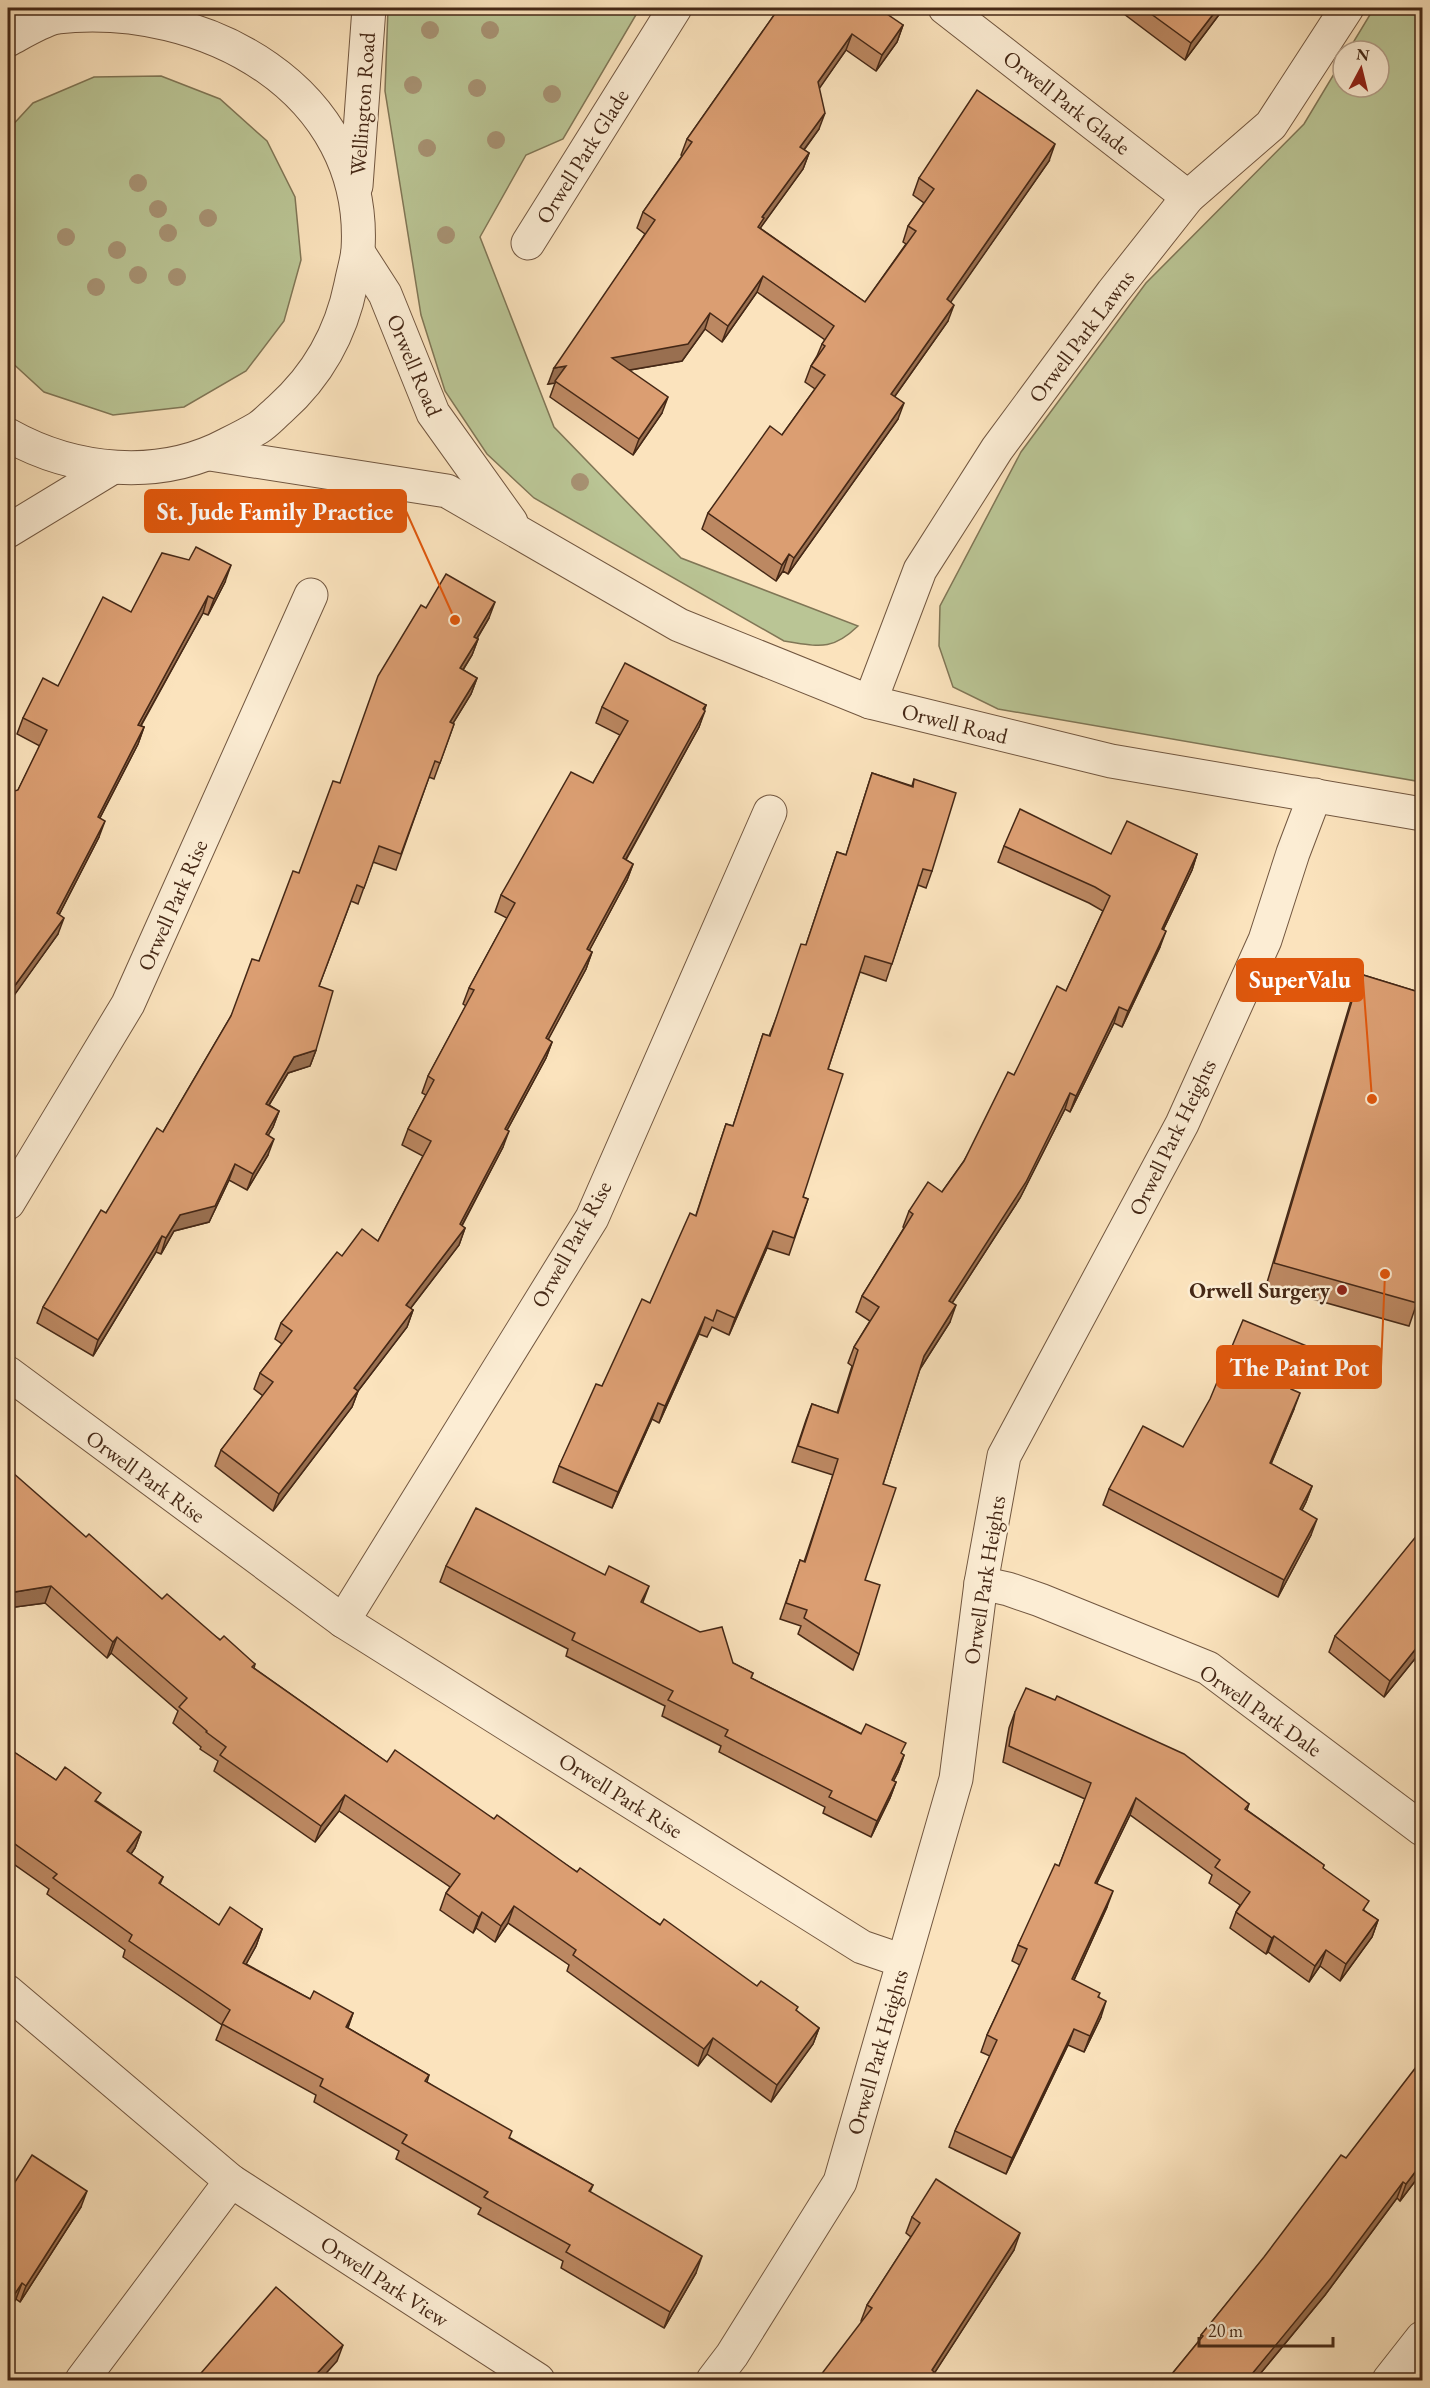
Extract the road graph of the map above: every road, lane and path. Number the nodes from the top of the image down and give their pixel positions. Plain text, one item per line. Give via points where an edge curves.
1 (162, 8) edge
2 (369, 8) edge
3 (675, 8) edge
4 (945, 8) edge
5 (1347, 8) edge
6 (8, 14) edge
7 (57, 17) junction
8 (8, 40) edge
9 (1188, 197) junction
10 (355, 200) junction
11 (528, 243) dead end
12 (358, 252) junction
13 (8, 435) edge
14 (210, 454) junction
15 (110, 469) junction
16 (8, 531) edge
17 (519, 533) junction
18 (311, 595) dead end
19 (870, 702) junction
20 (1315, 795) junction
21 (770, 812) dead end
22 (1422, 814) edge
23 (8, 1203) edge
24 (8, 1373) edge
25 (981, 1583) junction
26 (343, 1621) junction
27 (1421, 1823) edge
28 (903, 1961) junction
29 (8, 1992) edge
30 (231, 2181) junction
31 (1422, 2338) edge
32 (82, 2380) edge
33 (538, 2380) edge
34 (713, 2380) edge
35 (1389, 2380) edge

1 - 7 street via 102,8
1 - 10 street via 237,35 283,67 317,108 343,155
2 - 10 street, Wellington Road
3 - 11 street, Orwell Park Glade
4 - 9 street, Orwell Park Glade
5 - 9 street, Orwell Park Lawns via 1271,125
6 - 7 street
7 - 8 street
9 - 19 street, Orwell Park Lawns via 997,449 926,561 906,603
10 - 12 street
12 - 14 street via 346,311 327,352 301,390 260,427
12 - 17 street, Orwell Road via 385,294 433,413
13 - 15 street via 35,450
14 - 15 street via 141,469
14 - 17 street, Orwell Road via 447,491
15 - 16 street
17 - 19 street, Orwell Road via 679,625
18 - 23 street, Orwell Park Rise via 128,1004
19 - 20 street, Orwell Road via 1111,761
20 - 22 street, Orwell Road
20 - 25 street, Orwell Park Heights via 1265,940 1182,1124 1004,1456
21 - 26 street, Orwell Park Rise via 592,1218
24 - 26 street, Orwell Park Rise
25 - 27 street, Orwell Park Dale via 1040,1600 1208,1668
25 - 28 street, Orwell Park Heights via 956,1779
26 - 28 street, Orwell Park Rise via 862,1947
28 - 34 street, Orwell Park Heights via 840,2182
29 - 30 street, Orwell Park View
30 - 32 street
30 - 33 street, Orwell Park View
31 - 35 street

